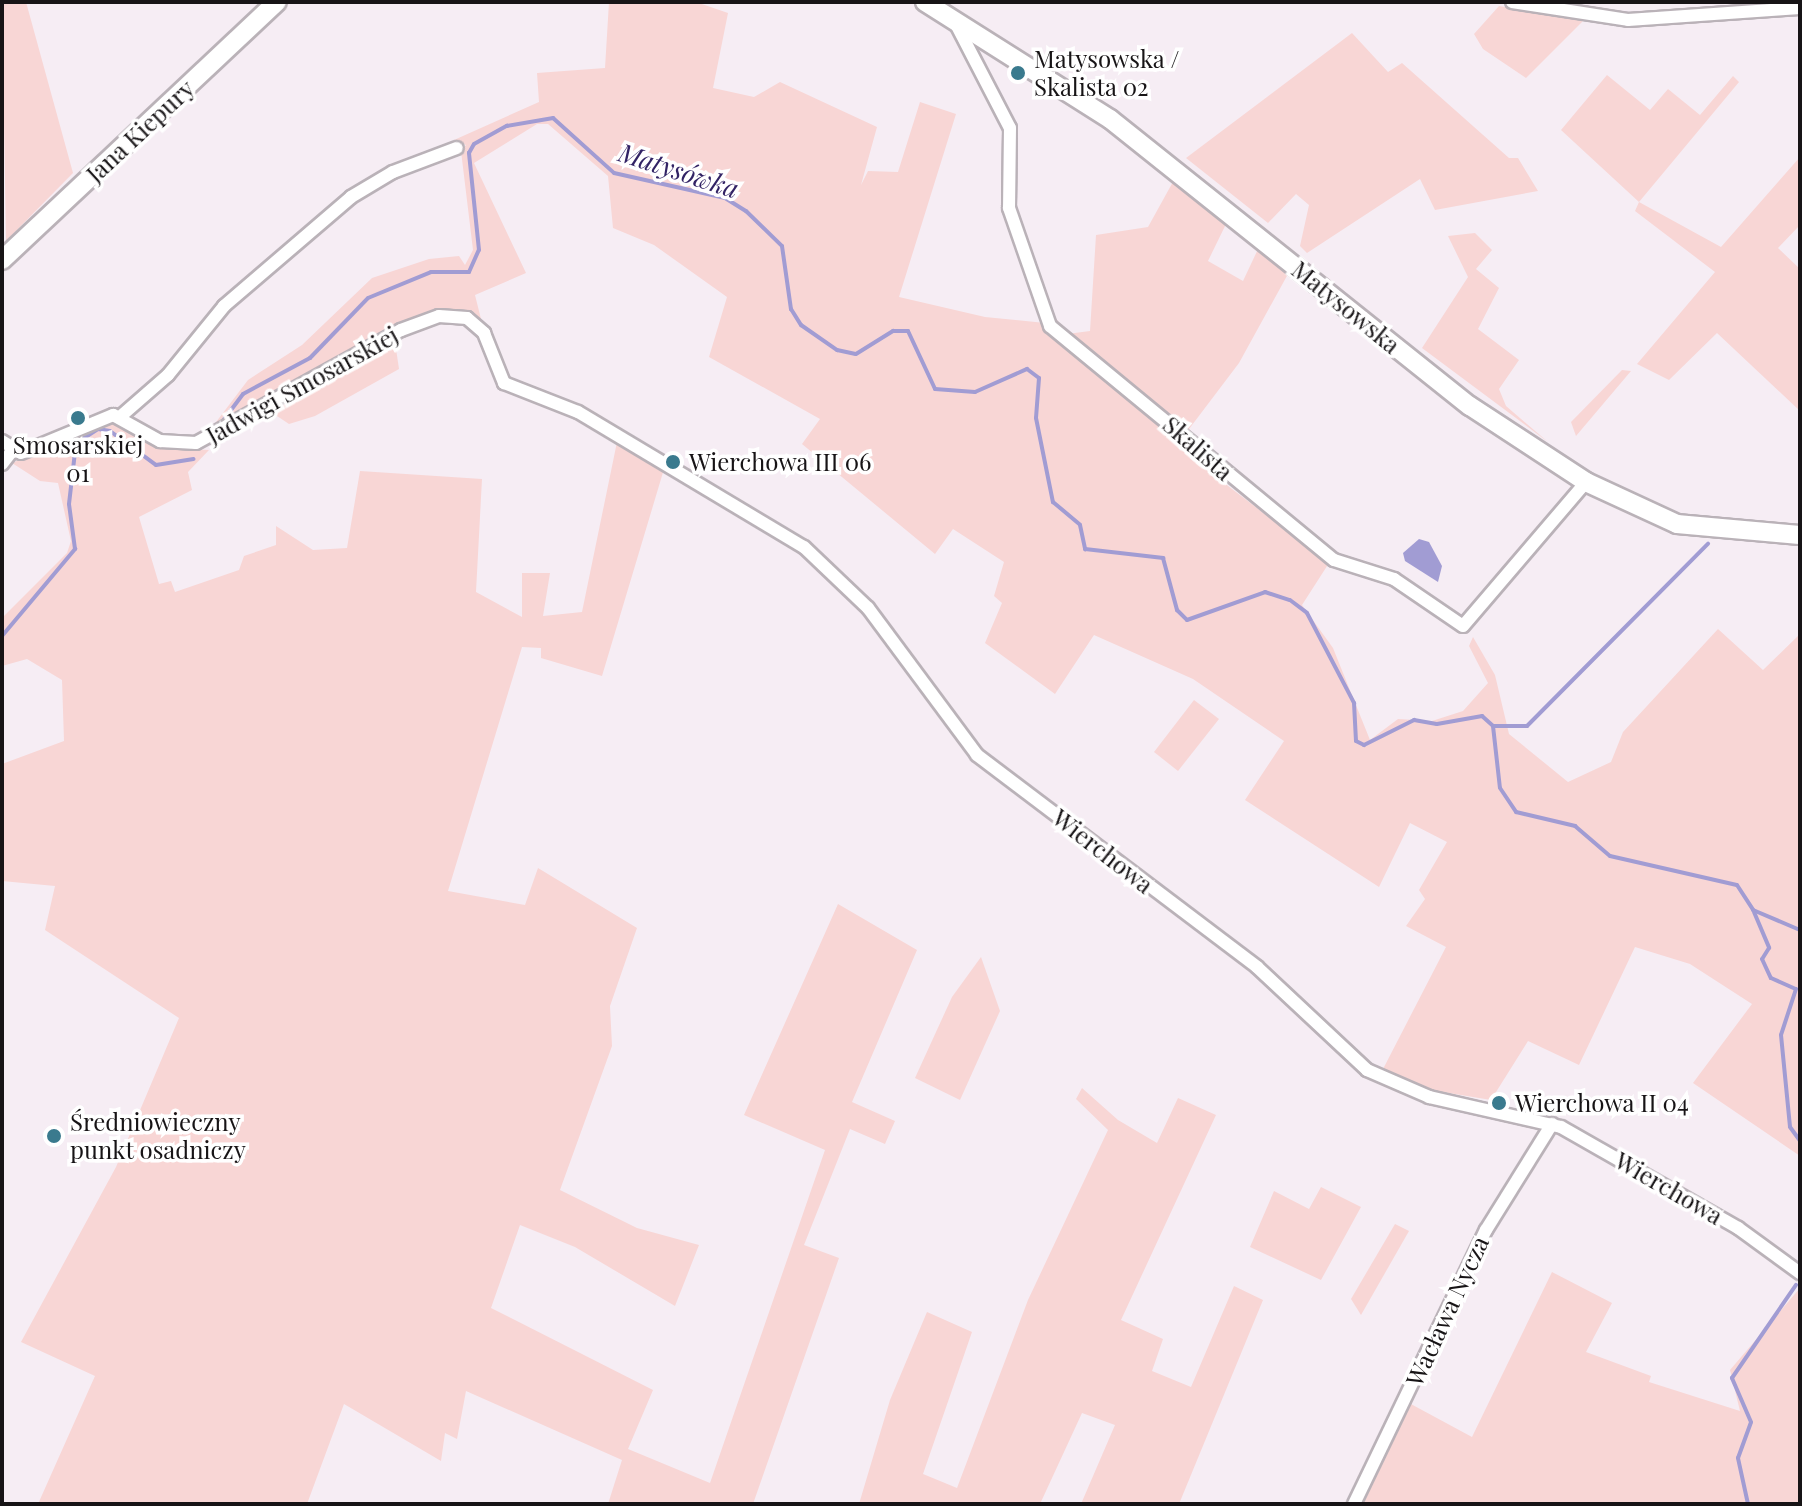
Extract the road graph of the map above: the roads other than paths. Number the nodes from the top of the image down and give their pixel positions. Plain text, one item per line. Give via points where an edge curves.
1 (277, 2) edge
2 (925, 2) edge
3 (1512, 2) edge
4 (1800, 8) edge
5 (956, 24) junction
6 (457, 148) dead end
7 (2, 260) edge
8 (484, 333) joint
9 (121, 416) junction
10 (2, 441) edge
11 (13, 450) junction
12 (2, 464) edge
13 (1586, 482) junction
14 (1800, 535) edge
15 (1552, 1124) junction
16 (1800, 1273) edge
17 (1354, 1504) edge

1 - 7 street, Jana Kiepury
2 - 5 street, Matysowska
3 - 4 street via 1628,20
5 - 13 street, Matysowska via 1119,125 1470,406
5 - 13 street, Skalista via 1010,128 1009,208 1050,326 1334,560 1394,579 1463,626
6 - 9 street via 393,172 351,197 224,306 168,375
8 - 9 street, Jadwigi Smosarskiej via 452,314 421,321 196,443 160,441
8 - 15 street, Wierchowa via 504,383 578,412 804,547 868,608 977,755 1257,967 1367,1070 1429,1097
9 - 11 street via 103,416 30,450
10 - 11 street
11 - 12 street
13 - 14 street, Matysowska via 1677,524
15 - 16 street, Wierchowa via 1680,1192
15 - 17 street, Wacława Nycza via 1486,1230

